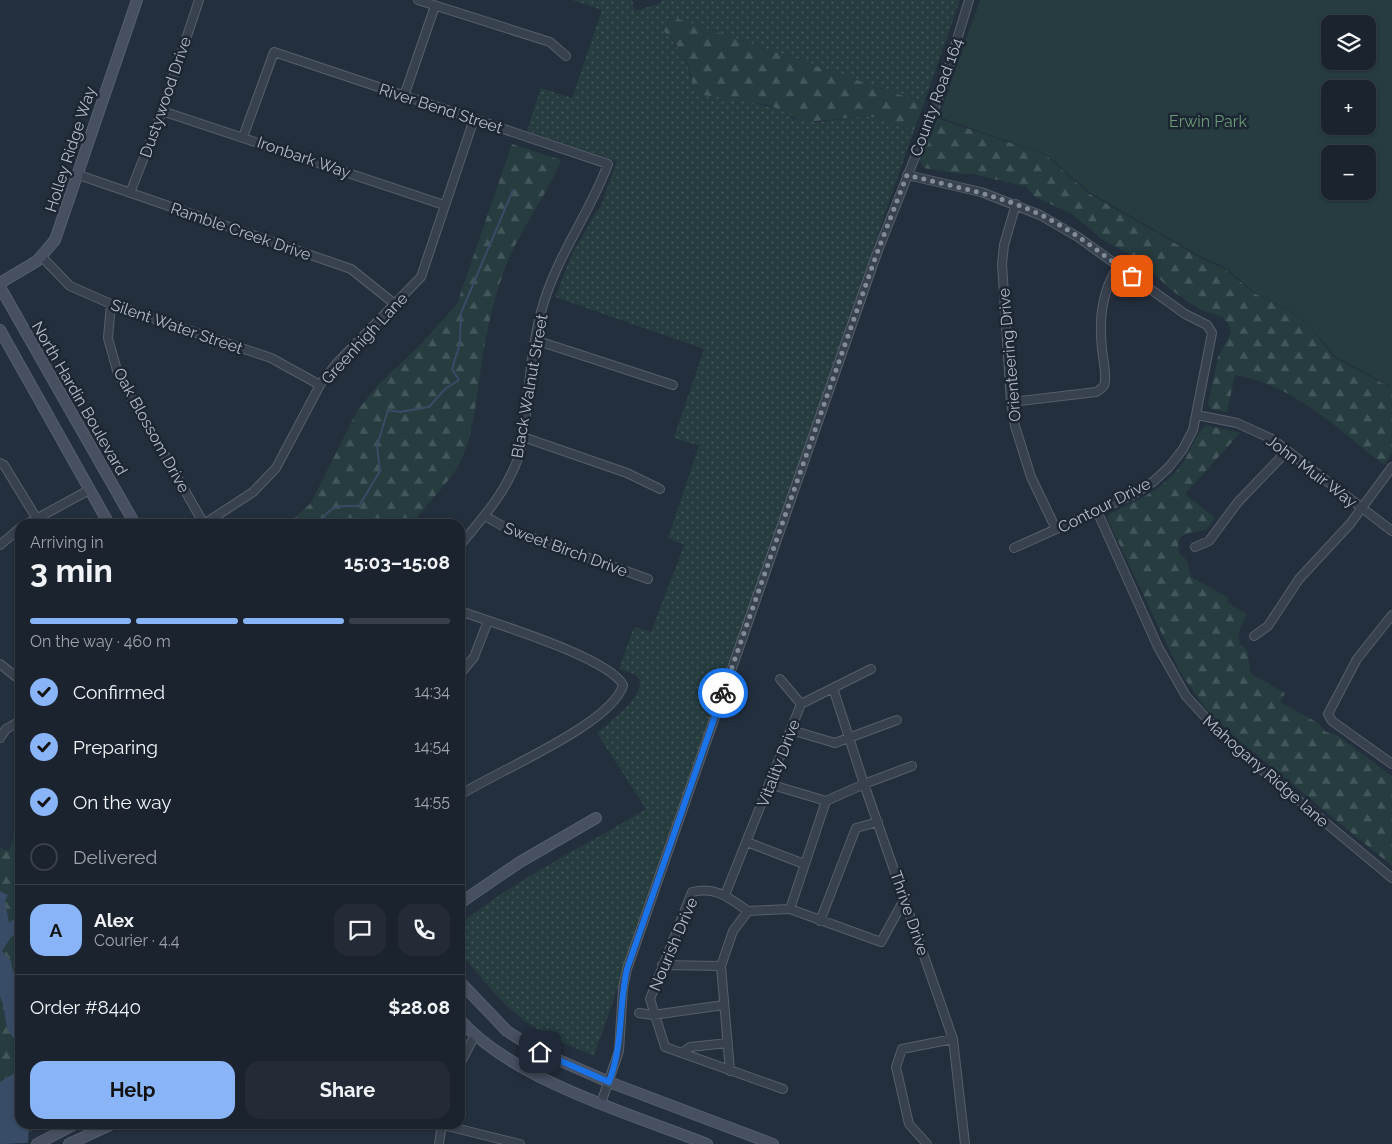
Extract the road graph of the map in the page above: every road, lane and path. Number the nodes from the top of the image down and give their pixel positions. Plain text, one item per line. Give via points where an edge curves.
1 (137, 0) edge
2 (199, 0) edge
3 (418, 0) edge
4 (969, 0) edge
5 (435, 6) junction
6 (566, 56) dead end
7 (404, 96) junction
8 (162, 111) junction
9 (474, 119) junction
10 (243, 137) junction
11 (608, 164) joint
12 (76, 174) junction
13 (907, 175) junction
14 (130, 193) junction
15 (1016, 204) junction
16 (444, 205) junction
17 (42, 257) junction
18 (1118, 266) junction
19 (0, 283) edge
20 (0, 287) edge
21 (111, 304) junction
22 (396, 305) junction
23 (0, 330) edge
24 (536, 340) junction
25 (320, 384) junction
26 (673, 385) dead end
27 (1011, 402) junction
28 (1197, 415) junction
29 (523, 437) junction
30 (1288, 451) junction
31 (0, 462) edge
32 (1392, 467) edge
33 (660, 489) dead end
34 (89, 490) junction
35 (1362, 510) junction
36 (1097, 511) junction
37 (485, 516) junction
38 (37, 519) edge
39 (41, 519) edge
40 (106, 519) edge
41 (132, 519) edge
42 (201, 519) edge
43 (212, 519) edge
44 (1056, 529) junction
45 (1392, 531) edge
46 (15, 532) edge
47 (465, 539) edge
48 (0, 545) edge
49 (1195, 547) dead end
50 (1014, 548) dead end
51 (648, 579) dead end
52 (465, 613) edge
53 (1392, 615) edge
54 (488, 621) junction
55 (1254, 636) dead end
56 (0, 664) edge
57 (465, 668) edge
58 (870, 669) dead end
59 (15, 676) edge
60 (780, 679) dead end
61 (833, 688) junction
62 (801, 704) junction
63 (897, 720) dead end
64 (15, 724) edge
65 (791, 730) junction
66 (0, 738) edge
67 (850, 739) junction
68 (1392, 764) edge
69 (912, 766) dead end
70 (769, 784) junction
71 (864, 784) junction
72 (465, 792) edge
73 (826, 802) junction
74 (596, 818) dead end
75 (878, 822) junction
76 (747, 842) junction
77 (804, 864) junction
78 (1392, 878) edge
79 (725, 895) junction
80 (905, 898) junction
81 (465, 900) edge
82 (790, 909) junction
83 (748, 911) junction
84 (820, 921) junction
85 (662, 965) junction
86 (721, 966) junction
87 (465, 987) edge
88 (724, 1005) junction
89 (639, 1013) dead end
90 (653, 1015) junction
91 (465, 1025) edge
92 (475, 1035) junction
93 (954, 1039) junction
94 (728, 1043) junction
95 (682, 1053) junction
96 (465, 1054) edge
97 (730, 1070) junction
98 (609, 1082) junction
99 (783, 1090) dead end
100 (601, 1103) junction
101 (63, 1129) edge
102 (101, 1129) edge
103 (440, 1129) edge
104 (461, 1129) edge
105 (37, 1144) edge
106 (69, 1144) edge
107 (439, 1144) edge
108 (520, 1144) edge
109 (707, 1144) edge
110 (773, 1144) edge
111 (927, 1144) edge
112 (965, 1144) edge

1 - 12 street, Holley Ridge Way
2 - 8 street, Dustywood Drive
3 - 5 street
4 - 13 street, County Road 164 via 942,90
5 - 6 street via 550,42
5 - 7 street
7 - 9 street, River Bend Street
7 - 10 street, River Bend Street via 274,52
8 - 10 street, Ironbark Way
8 - 14 street, Dustywood Drive
9 - 11 street, River Bend Street
9 - 16 street, Greenhigh Lane
10 - 16 street, Ironbark Way
11 - 24 street, Black Walnut Street via 599,188 552,277
12 - 14 street, Ramble Creek Drive
12 - 17 street, Holley Ridge Way via 58,232
13 - 15 street via 981,192
13 - 98 street, County Road 164 via 627,969 619,1051
14 - 22 street, Ramble Creek Drive via 351,269
15 - 18 street via 1056,222
15 - 27 street, Orienteering Drive via 1002,264
16 - 22 street, Greenhigh Lane via 421,277
17 - 19 street, Holley Ridge Way
17 - 21 street, Silent Water Street via 70,286
18 - 27 street via 1102,308 1105,381 1102,388 1096,392
18 - 28 street, Contour Drive via 1185,314 1207,325 1212,333
20 - 41 street, North Hardin Boulevard
21 - 25 street, Silent Water Street via 271,358
21 - 42 street, Oak Blossom Drive via 108,338 118,374
22 - 25 street, Greenhigh Lane
23 - 34 street
24 - 26 street
24 - 29 street, Black Walnut Street
25 - 43 street, Greenhigh Lane via 276,468 253,492
27 - 44 street, Orienteering Drive via 1020,446
28 - 30 street, John Muir Way via 1254,429
28 - 36 street, Contour Drive via 1183,448 1169,468 1132,495
29 - 33 street via 627,473
29 - 37 street, Black Walnut Street via 518,460 508,482
30 - 35 street, John Muir Way
30 - 49 street via 1238,502 1209,541
31 - 38 street
32 - 35 street
34 - 39 street
34 - 40 street
35 - 45 street, John Muir Way
35 - 55 street via 1299,579 1268,626
36 - 44 street, Contour Drive
36 - 78 street, Mahogany Ridge lane via 1158,647 1191,702 1241,753
37 - 47 street, Black Walnut Street
37 - 51 street, Sweet Birch Drive via 508,529
44 - 50 street, Contour Drive
46 - 48 street
52 - 54 street
53 - 68 street via 1357,659 1328,710 1328,716
54 - 57 street via 474,656
54 - 72 street via 568,649 617,678 623,685 614,700 580,728
56 - 59 street
58 - 61 street, Vitality Drive
60 - 62 street
61 - 62 street, Vitality Drive
61 - 67 street, Thrive Drive
62 - 65 street, Vitality Drive
63 - 67 street
64 - 66 street
65 - 67 street via 835,743
65 - 70 street, Vitality Drive
67 - 71 street, Thrive Drive
69 - 71 street
70 - 73 street
70 - 76 street, Vitality Drive
71 - 73 street
71 - 75 street, Thrive Drive
73 - 77 street
74 - 81 street via 520,862
75 - 80 street, Thrive Drive
75 - 84 street via 856,828
76 - 77 street
76 - 79 street, Vitality Drive
77 - 82 street
79 - 83 street, Nourish Drive
79 - 85 street, Nourish Drive via 705,889 692,892
80 - 84 street via 881,942
80 - 93 street, Thrive Drive
82 - 83 street
82 - 84 street
83 - 86 street via 733,931
85 - 86 street
85 - 90 street, Nourish Drive via 650,998
86 - 88 street
87 - 98 street via 507,1031 540,1052
88 - 90 street
88 - 94 street
89 - 90 street
90 - 95 street, Nourish Drive via 665,1047
91 - 92 street
92 - 96 street
92 - 100 street via 520,1067
93 - 111 street via 902,1049 896,1067 909,1124
93 - 112 street, Thrive Drive
94 - 95 street via 690,1047
94 - 97 street
95 - 97 street, Nourish Drive
97 - 99 street, Nourish Drive
98 - 100 street, County Road 164
98 - 110 street
100 - 109 street
101 - 105 street
102 - 106 street
103 - 107 street
104 - 108 street

